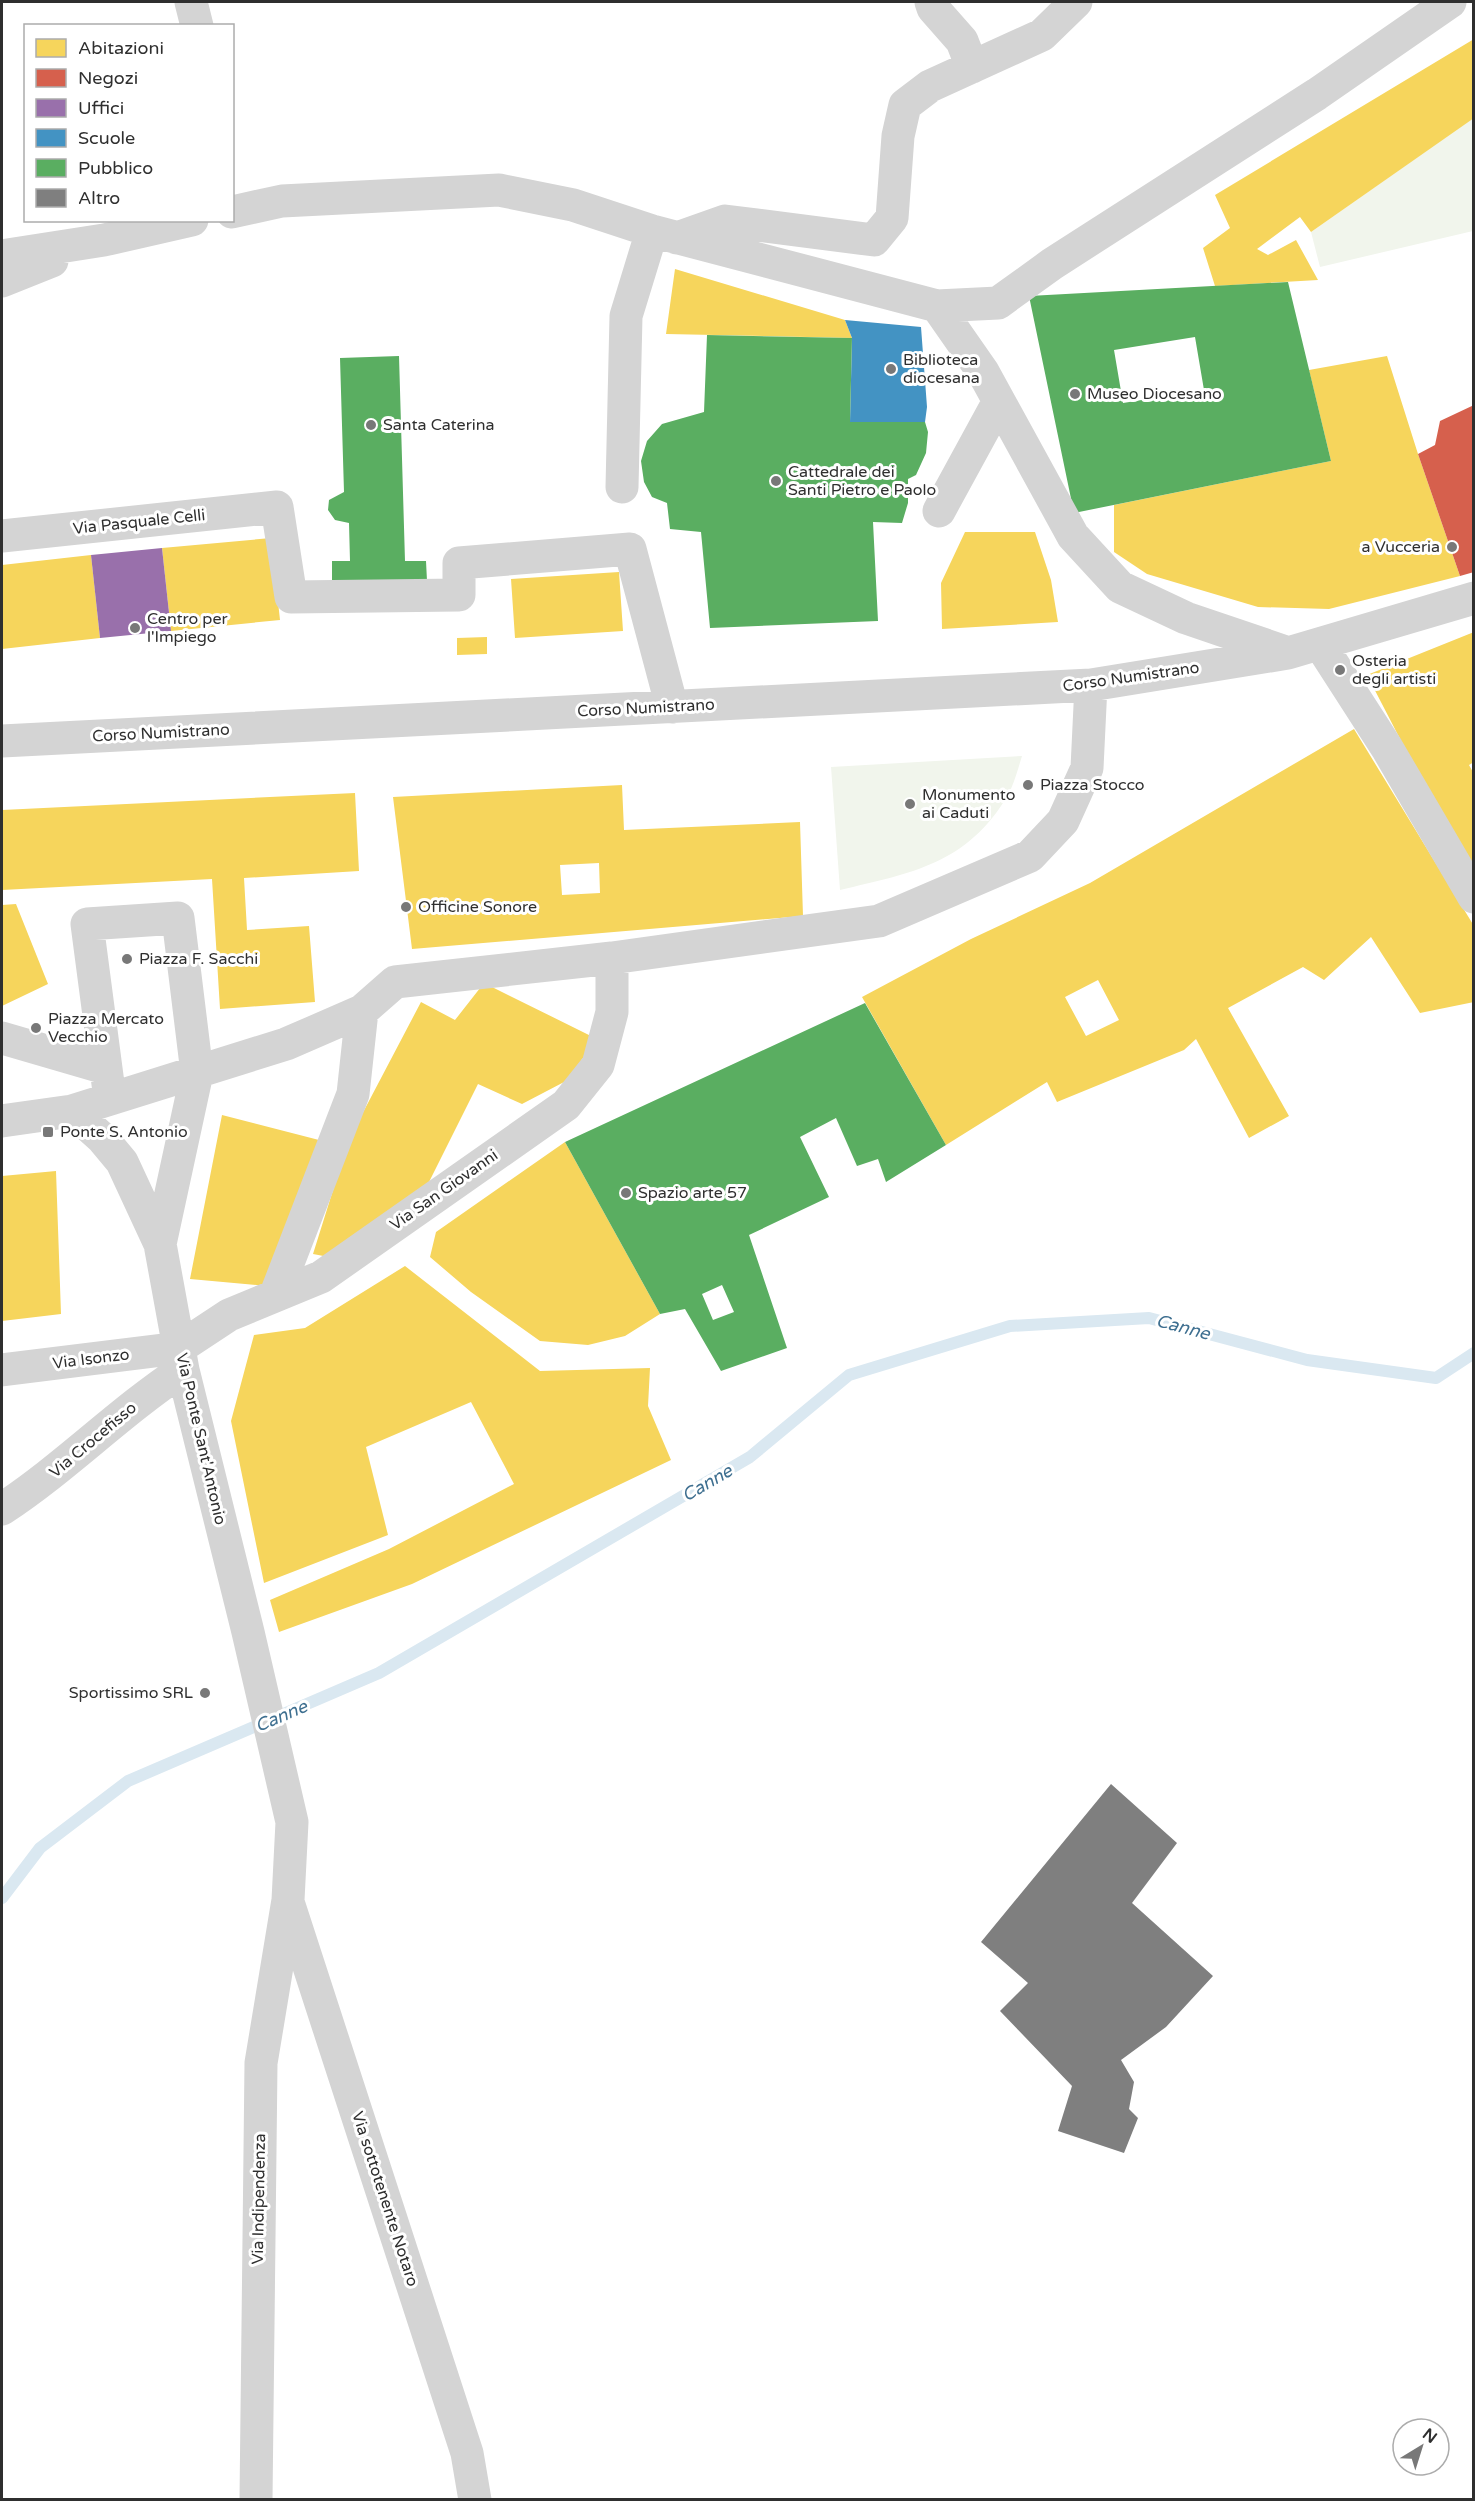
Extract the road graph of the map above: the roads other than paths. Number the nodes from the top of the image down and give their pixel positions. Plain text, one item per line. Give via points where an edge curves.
1 (191, 2) edge
2 (931, 2) edge
3 (1076, 2) edge
4 (1450, 2) edge
5 (196, 24) edge
6 (972, 67) junction
7 (234, 203) edge
8 (183, 222) edge
9 (664, 234) junction
10 (104, 240) junction
11 (2, 255) edge
12 (2, 281) edge
13 (937, 306) junction
14 (999, 401) junction
15 (622, 487) dead end
16 (939, 511) dead end
17 (2, 536) edge
18 (1473, 598) edge
19 (1320, 644) junction
20 (1288, 653) junction
21 (1091, 685) junction
22 (672, 707) junction
23 (2, 741) edge
24 (1473, 897) edge
25 (612, 958) junction
26 (362, 1011) junction
27 (2, 1038) edge
28 (197, 1073) junction
29 (107, 1083) junction
30 (72, 1111) junction
31 (2, 1121) edge
32 (160, 1244) junction
33 (276, 1294) junction
34 (181, 1359) junction
35 (2, 1370) edge
36 (2, 1509) edge
37 (288, 1900) junction
38 (256, 2499) edge
39 (475, 2499) edge

1 - 5 street
2 - 6 street via 962,41
3 - 6 street via 1042,35
4 - 13 street via 998,303
6 - 9 street via 930,86 905,105 898,136 892,218 874,240 725,221
7 - 9 street via 499,190 573,206
8 - 10 street
9 - 13 street
9 - 15 street via 626,316
10 - 11 street
10 - 12 street
13 - 14 street
14 - 16 street
14 - 20 street via 1073,536 1120,587 1186,618
17 - 22 street, Via Pasquale Celli via 277,507 291,597 459,595 459,563 630,549
18 - 19 street, Corso Numistrano
19 - 20 street, Corso Numistrano
19 - 24 street via 1387,748
20 - 21 street, Corso Numistrano
21 - 22 street, Corso Numistrano
21 - 25 street via 1087,768 1062,821 1030,856 879,921
22 - 23 street, Corso Numistrano
25 - 26 street via 395,982
25 - 33 street, Via San Giovanni via 612,1012 598,1065 566,1105 321,1277
26 - 28 street via 286,1044
26 - 33 street via 353,1094
27 - 29 street
28 - 29 street
28 - 29 street via 178,918 87,924
28 - 32 street
29 - 30 street
30 - 31 street
30 - 32 street via 122,1162
32 - 34 street, Via Ponte Sant'Antonio
33 - 34 street, Via San Giovanni via 229,1315
34 - 35 street, Via Isonzo
34 - 36 street, Via Crocefisso via 149,1393 39,1485
34 - 37 street, Via Ponte Sant'Antonio via 291,1822
37 - 38 street, Via Indipendenza via 261,2063
37 - 39 street, Via sottotenente Notaro via 467,2453

